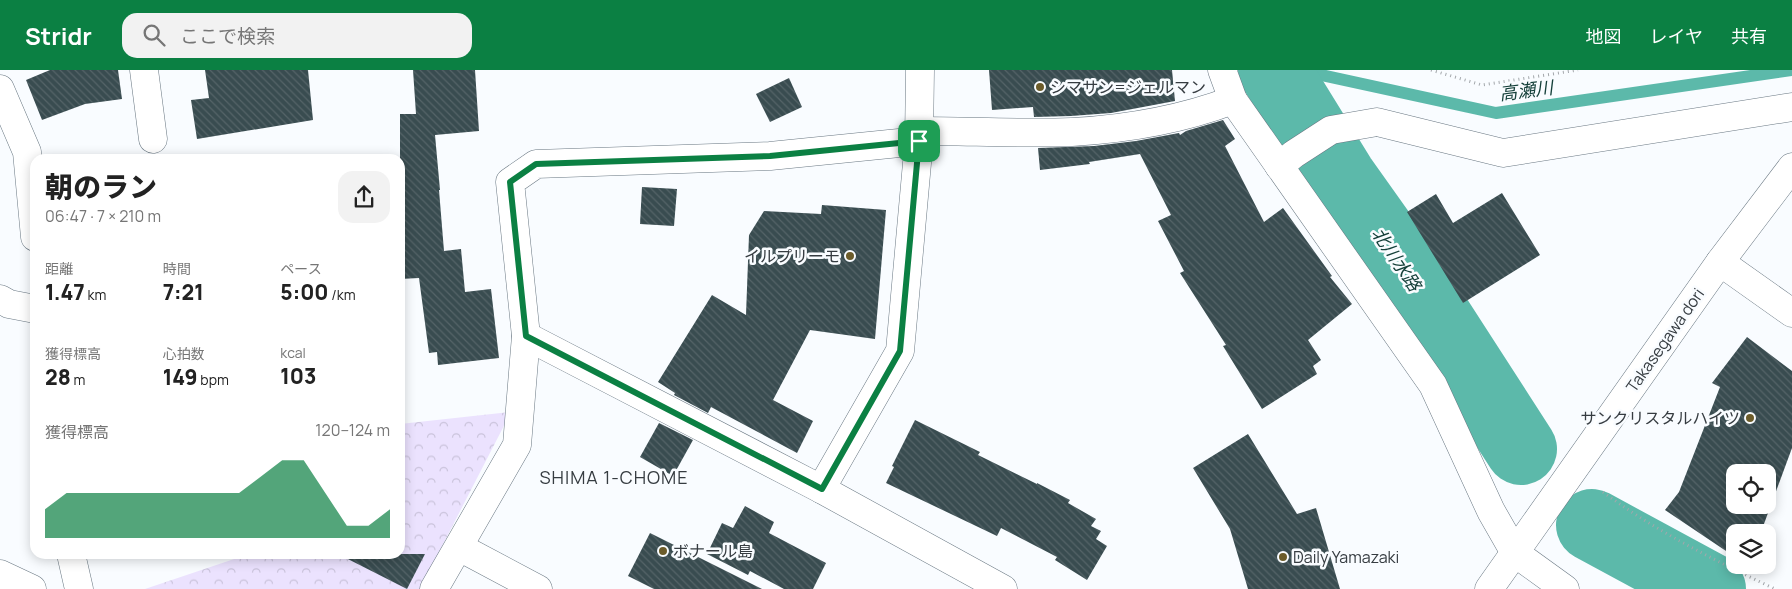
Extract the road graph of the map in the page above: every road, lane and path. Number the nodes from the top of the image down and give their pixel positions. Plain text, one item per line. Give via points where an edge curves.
1 (144, 70) edge
2 (920, 70) edge
3 (1222, 70) edge
4 (1430, 70) edge
5 (1578, 70) edge
6 (0, 90) edge
7 (1234, 100) junction
8 (1792, 107) edge
9 (919, 136) junction
10 (153, 139) dead end
11 (1286, 160) junction
12 (1792, 168) edge
13 (30, 184) edge
14 (1720, 262) junction
15 (0, 299) edge
16 (30, 308) edge
17 (1792, 313) edge
18 (526, 336) junction
19 (822, 489) junction
20 (1603, 492) dead end
21 (458, 547) junction
22 (1515, 553) junction
23 (72, 559) edge
24 (0, 574) edge
25 (32, 589) edge
26 (79, 589) edge
27 (434, 589) edge
28 (538, 589) edge
29 (1002, 589) edge
30 (1489, 589) edge
31 (1565, 589) edge
32 (1775, 589) edge

1 - 10 street
2 - 9 street
3 - 7 street
4 - 5 path via 1482,85
6 - 13 street via 27,152
7 - 9 street via 1202,112 1148,123 1073,132
7 - 11 street
8 - 11 street via 1503,153 1377,122 1331,130
9 - 18 street via 770,156 536,164 510,182
9 - 19 street via 900,351
11 - 22 street via 1433,386 1490,511
12 - 14 street, Takasegawa dori
14 - 17 street
14 - 22 street, Takasegawa dori
15 - 16 street
18 - 19 street
18 - 21 street via 517,444
19 - 29 street
20 - 32 path via 1634,516 1664,533
21 - 27 street
21 - 28 street
22 - 30 street, Takasegawa dori
22 - 31 street
23 - 26 street
24 - 25 street

